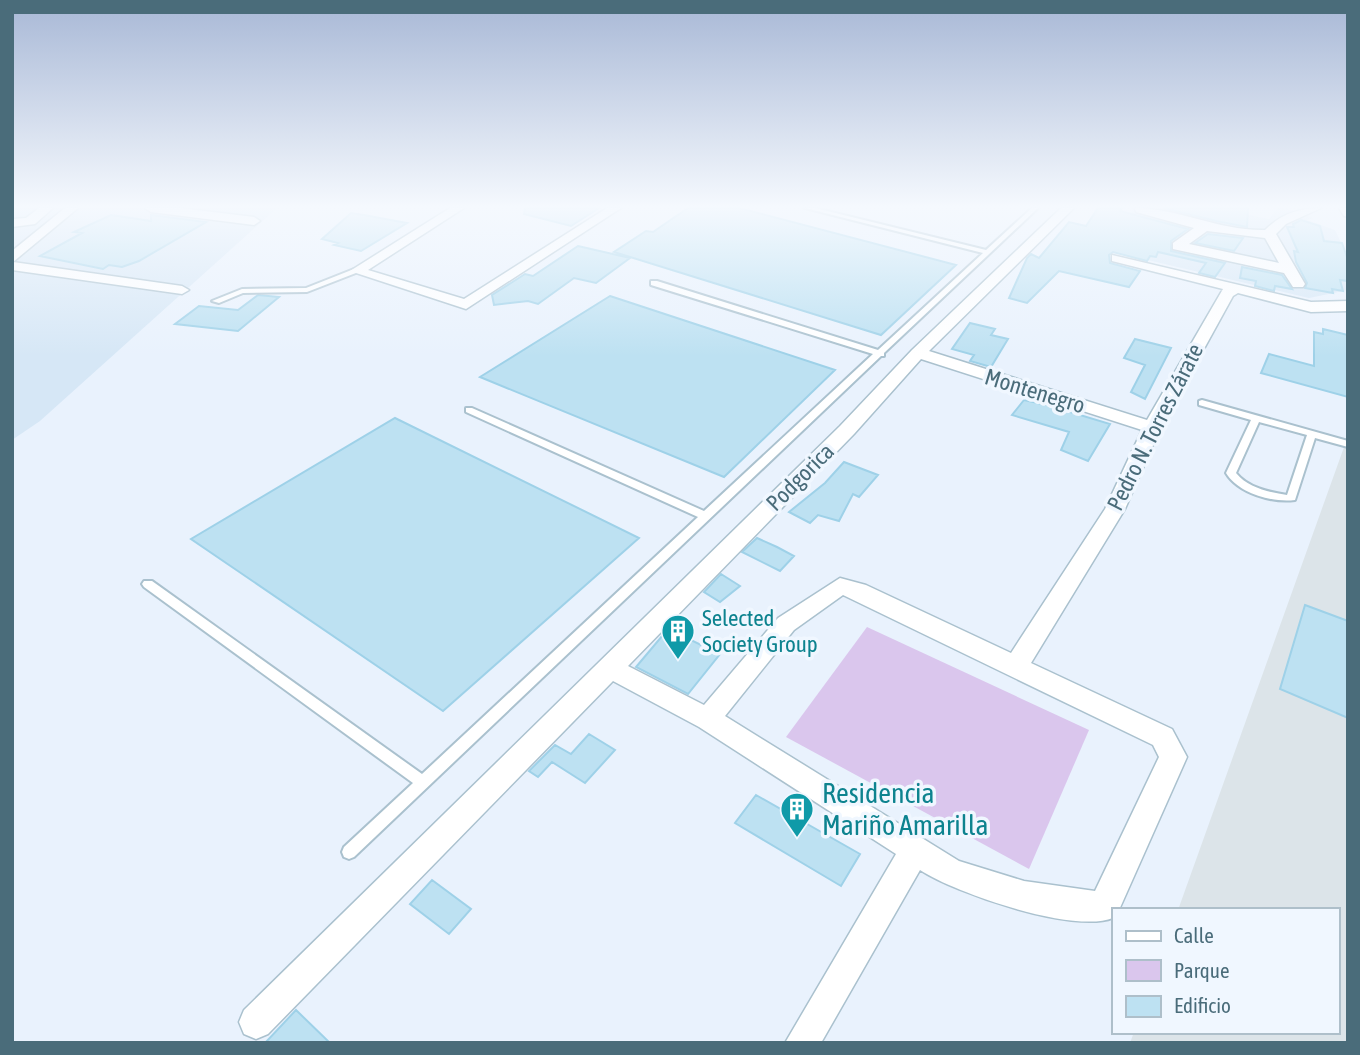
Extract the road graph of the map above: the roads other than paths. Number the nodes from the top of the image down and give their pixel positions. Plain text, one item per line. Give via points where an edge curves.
1 (379, 257) edge
2 (539, 257) edge
3 (981, 257) edge
4 (1017, 257) edge
5 (1229, 257) edge
6 (1281, 257) edge
7 (1117, 258) dead end
8 (12, 266) edge
9 (1287, 270) junction
10 (357, 271) junction
11 (654, 283) dead end
12 (1298, 284) dead end
13 (1236, 288) junction
14 (182, 290) dead end
15 (216, 301) dead end
16 (1348, 306) edge
17 (918, 353) junction
18 (881, 354) junction
19 (1202, 404) dead end
20 (469, 410) dead end
21 (1256, 418) junction
22 (1152, 428) junction
23 (1312, 434) junction
24 (1348, 444) edge
25 (705, 516) junction
26 (148, 583) dead end
27 (1016, 666) junction
28 (610, 668) junction
29 (708, 719) junction
30 (423, 782) junction
31 (349, 852) dead end
32 (914, 852) junction
33 (256, 1022) dead end
34 (802, 1043) edge

1 - 10 street
2 - 10 street via 466,304
3 - 18 lane
4 - 17 street, Podgorica
5 - 9 street
6 - 9 street
7 - 13 street
8 - 14 street
9 - 12 street
10 - 15 lane via 307,290 242,291
11 - 18 lane
13 - 16 street via 1311,307
13 - 22 street, Pedro N. Torres Zárate via 1221,300
17 - 22 street, Montenegro
17 - 28 street, Podgorica
18 - 25 lane
19 - 21 lane
20 - 25 lane
21 - 23 lane
21 - 23 lane via 1232,478 1278,496 1291,498
22 - 27 street, Pedro N. Torres Zárate via 1115,509
23 - 24 lane
25 - 30 lane
26 - 30 lane
27 - 29 street via 840,586 786,624
27 - 32 street via 1163,737 1171,746 1169,769 1104,907 1041,901 991,889
28 - 29 street
28 - 33 street, Podgorica
29 - 32 street
30 - 31 lane
32 - 34 street

